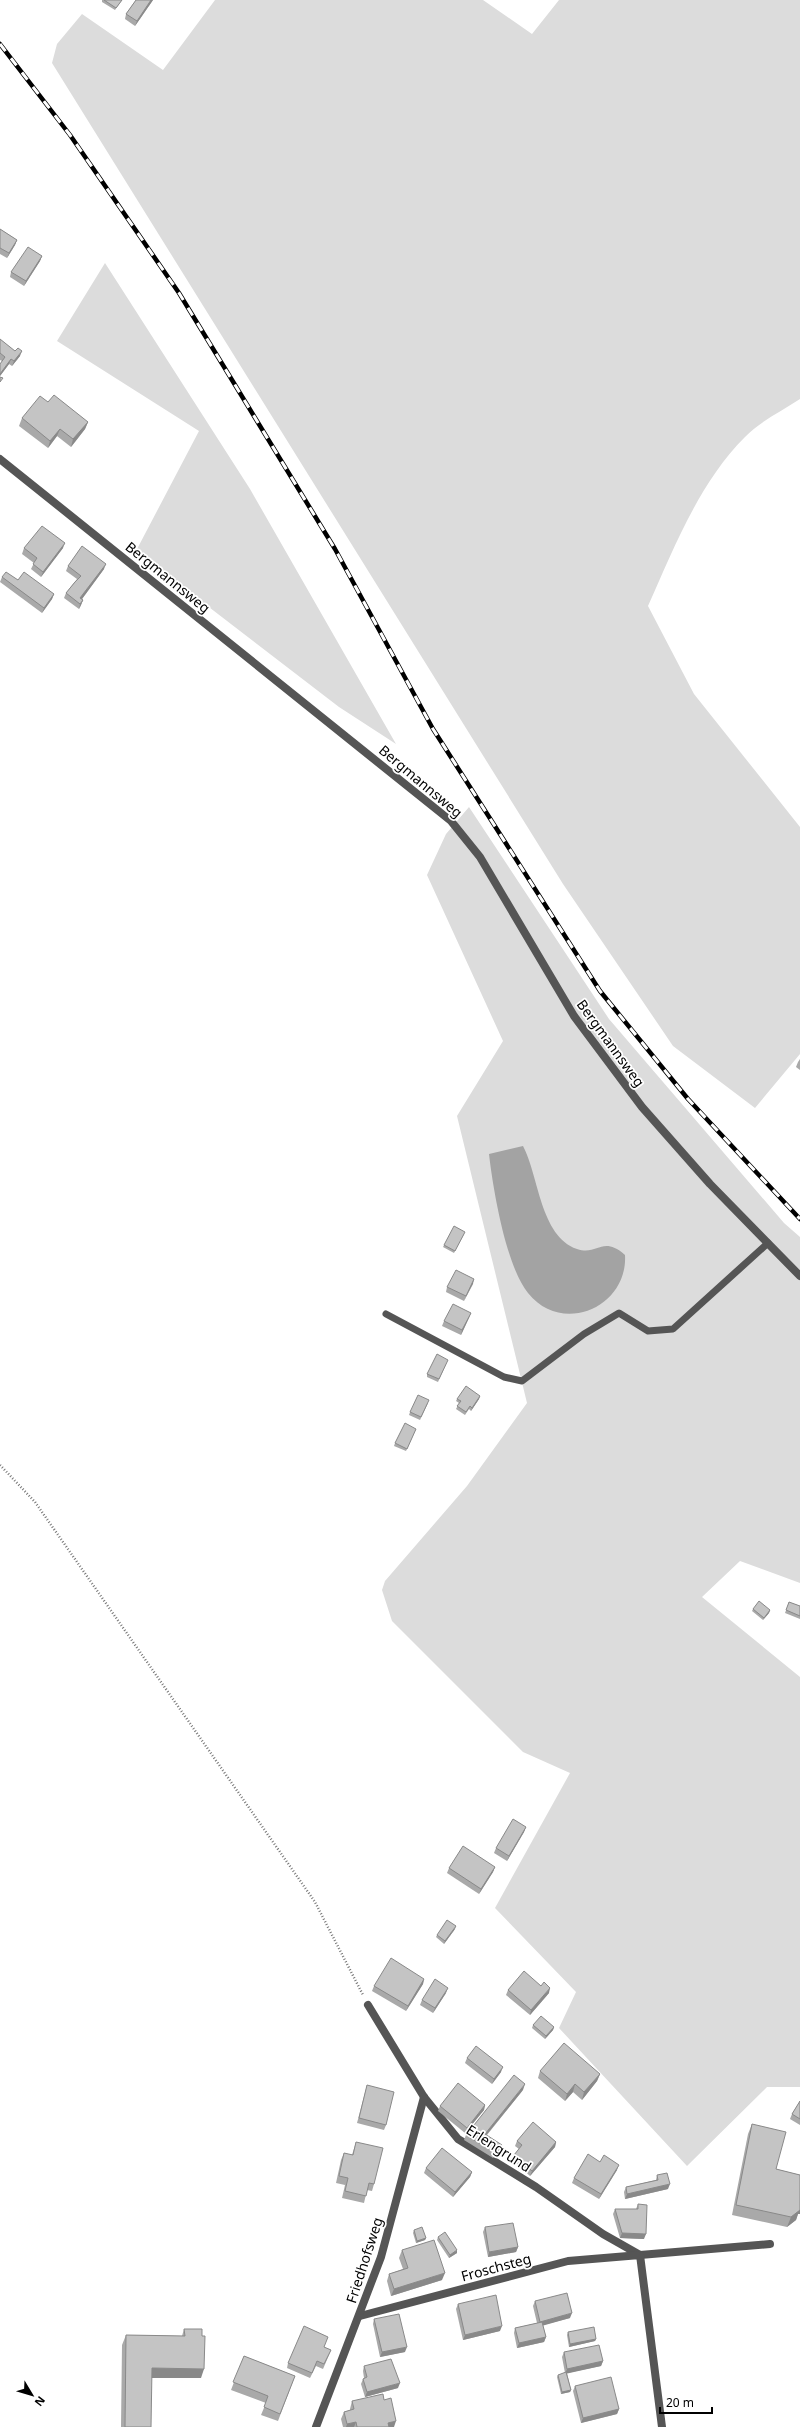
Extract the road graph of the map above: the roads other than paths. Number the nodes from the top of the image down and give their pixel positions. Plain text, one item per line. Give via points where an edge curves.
1 (0, 459) edge
2 (768, 1243) junction
3 (800, 1276) edge
4 (386, 1314) dead end
5 (368, 2005) road end
6 (424, 2096) junction
7 (770, 2244) dead end
8 (640, 2255) junction
9 (360, 2316) junction
10 (316, 2427) edge
11 (662, 2427) edge

1 - 2 street, Bergmannsweg via 451,821 480,857 574,1016 605,1058 642,1107
2 - 3 street, Bergmannsweg
2 - 4 lane via 673,1329 648,1332 619,1313 584,1334 522,1381 504,1377
5 - 6 street, Erlengrund
6 - 8 street, Erlengrund via 458,2139 536,2187 603,2234
6 - 9 street, Friedhofsweg via 381,2257
7 - 8 street
8 - 9 street, Froschsteg via 568,2261
8 - 11 street
9 - 10 street, Friedhofsweg

